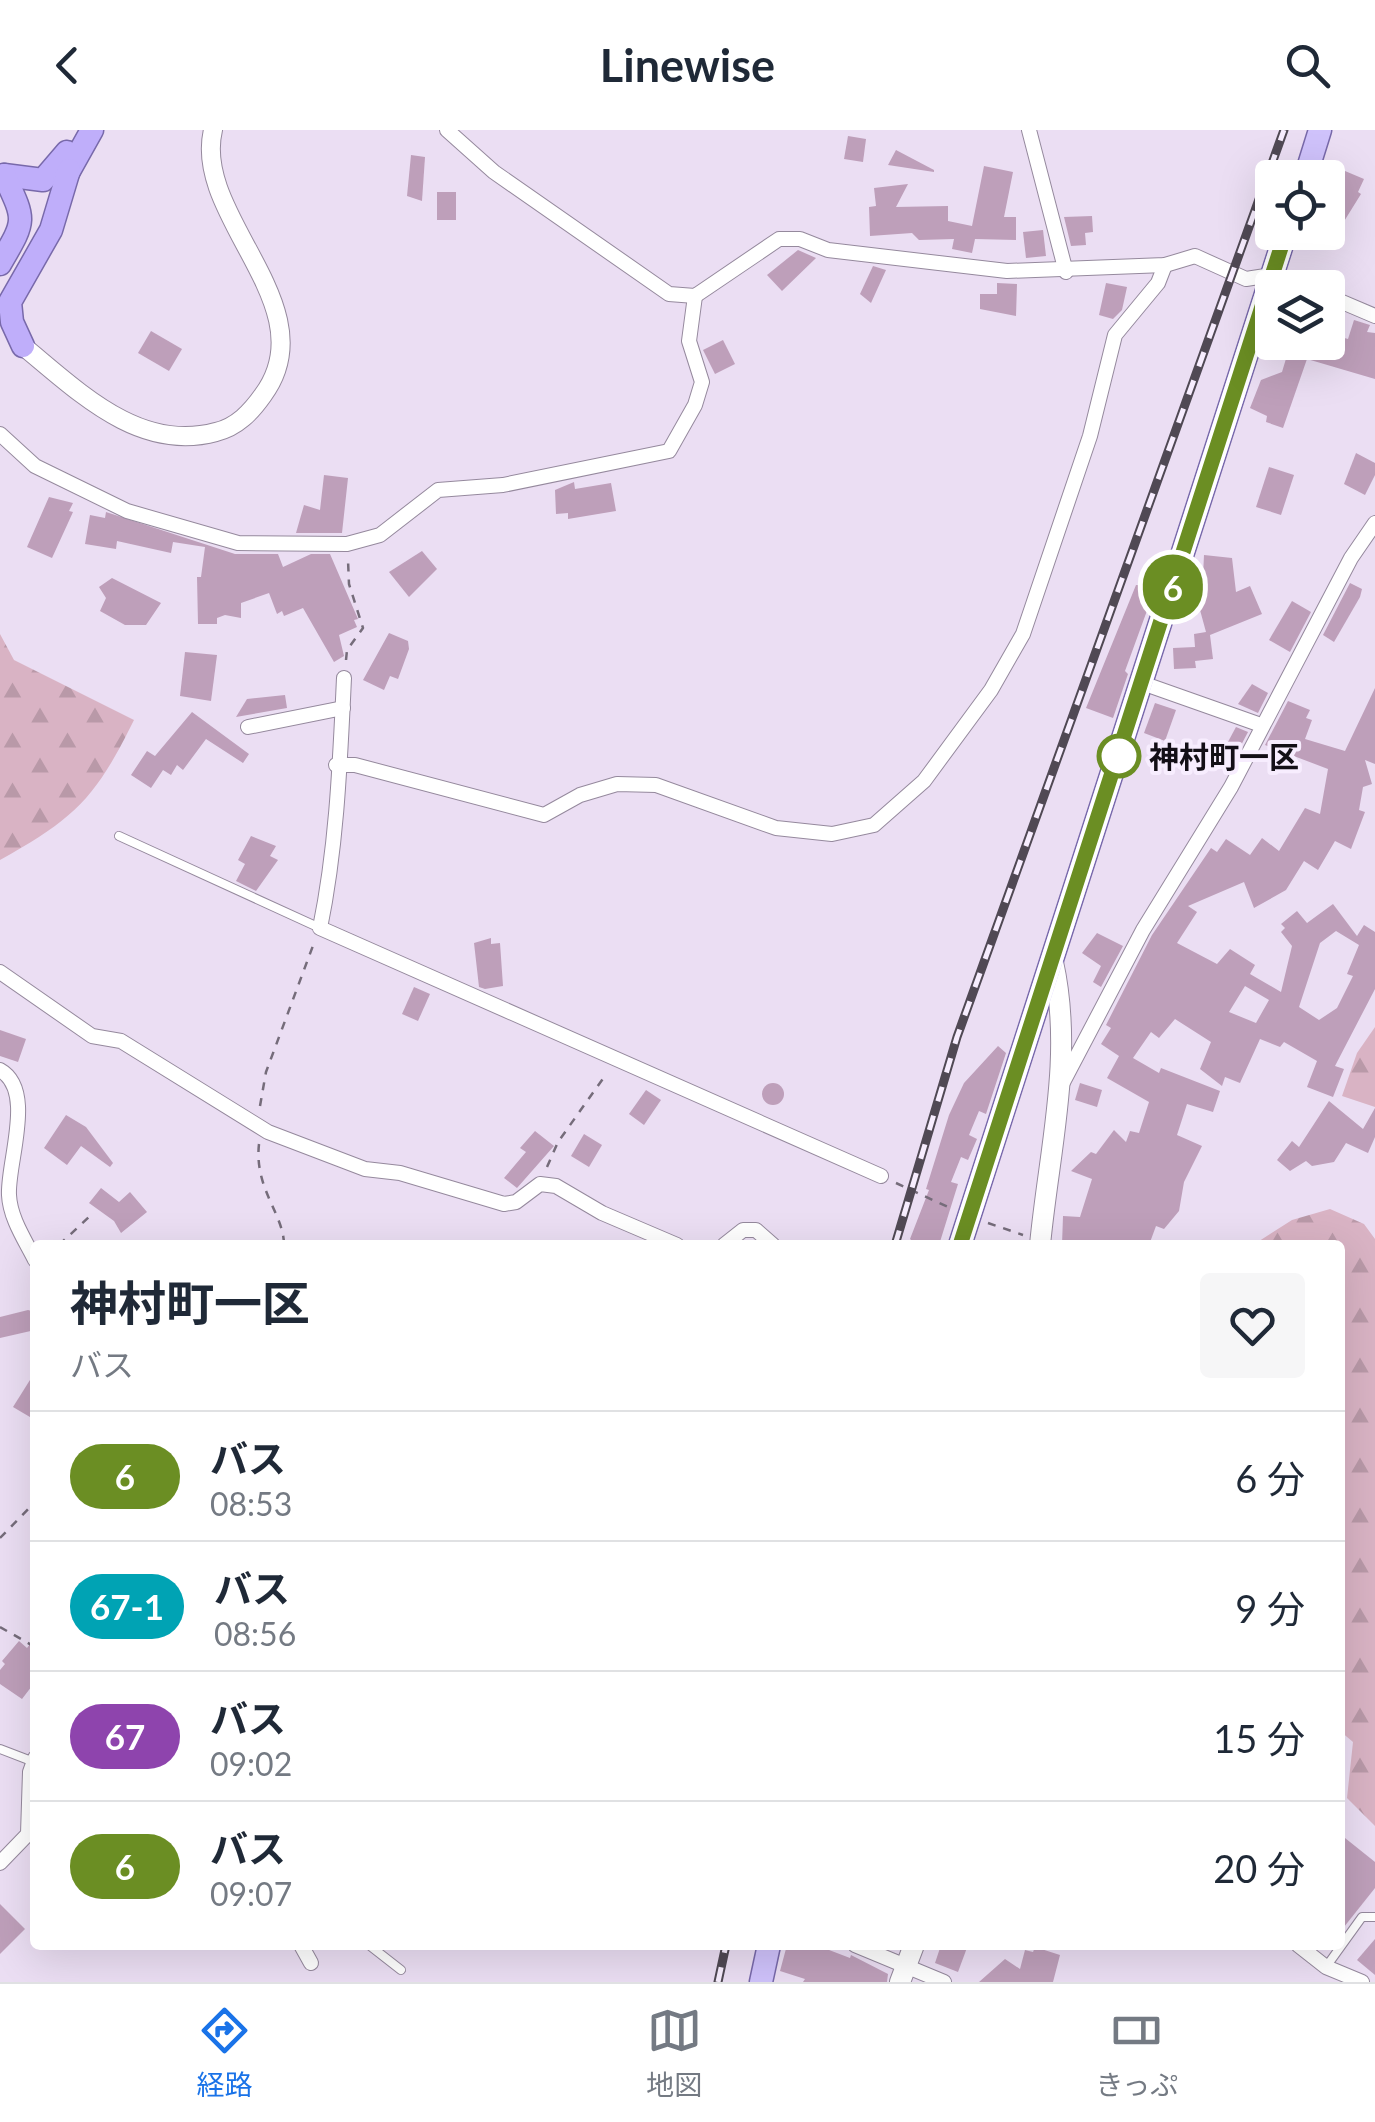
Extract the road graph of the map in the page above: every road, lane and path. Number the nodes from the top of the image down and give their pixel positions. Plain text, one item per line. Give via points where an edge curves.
1 (213, 130) edge
2 (448, 130) edge
3 (1029, 130) edge
4 (1320, 130) edge
5 (91, 131) edge
6 (1311, 160) edge
7 (70, 161) junction
8 (2, 168) edge
9 (0, 264) edge
10 (1165, 266) junction
11 (1066, 272) junction
12 (1255, 277) edge
13 (0, 291) edge
14 (696, 296) junction
15 (1345, 303) edge
16 (1375, 316) edge
17 (1255, 328) edge
18 (0, 338) edge
19 (23, 346) junction
20 (0, 434) edge
21 (1375, 522) edge
22 (346, 544) junction
23 (344, 678) joint
24 (1142, 683) junction
25 (343, 708) junction
26 (1261, 725) junction
27 (248, 727) dead end
28 (336, 765) junction
29 (119, 836) dead end
30 (320, 928) junction
31 (1052, 962) junction
32 (0, 972) edge
33 (617, 1059) junction
34 (0, 1070) edge
35 (1061, 1086) junction
36 (260, 1129) junction
37 (882, 1176) joint
38 (540, 1184) junction
39 (90, 1216) dead end
40 (969, 1217) junction
41 (64, 1240) edge
42 (284, 1240) edge
43 (666, 1240) edge
44 (730, 1240) edge
45 (767, 1240) edge
46 (962, 1240) edge
47 (1032, 1240) edge
48 (1040, 1240) edge
49 (30, 1248) edge
50 (30, 1507) edge
51 (0, 1538) edge
52 (0, 1627) edge
53 (30, 1644) edge
54 (0, 1750) edge
55 (30, 1759) edge
56 (30, 1835) edge
57 (0, 1863) edge
58 (1375, 1917) edge
59 (1345, 1941) edge
60 (304, 1950) edge
61 (375, 1950) edge
62 (768, 1950) edge
63 (863, 1950) edge
64 (912, 1950) edge
65 (1304, 1950) edge
66 (1338, 1950) edge
67 (311, 1963) dead end
68 (1326, 1967) junction
69 (401, 1970) dead end
70 (903, 1974) edge
71 (761, 1982) edge
72 (944, 1982) edge
73 (1362, 1982) edge

1 - 19 street via 220,188 274,304 280,341 272,383 248,415 220,432 147,432 115,418
2 - 14 street via 494,172 668,294
3 - 11 street
4 - 6 main road
5 - 7 highway
7 - 8 highway via 42,180
7 - 13 highway
7 - 19 highway via 51,230 10,302
8 - 9 highway via 22,212 20,230
10 - 11 street
10 - 12 street via 1195,256
10 - 28 street via 1115,335 1090,436 1023,634 924,781 874,825 832,834 776,828 656,785 617,784 580,794 544,815
11 - 14 street via 828,250 779,238
14 - 22 street via 689,341 702,382 669,451 438,490 380,536
15 - 16 street
17 - 24 main road
18 - 19 highway
20 - 22 street via 34,466 158,523 238,542
21 - 26 street
22 - 23 path via 363,628 348,650
23 - 25 street
24 - 26 street
24 - 31 main road
25 - 27 street
25 - 28 street
26 - 35 street
28 - 30 street via 338,824
29 - 30 lane
30 - 33 street
30 - 36 path via 266,1072
31 - 35 main road via 1060,995
31 - 40 main road
32 - 36 street via 92,1036 121,1041
33 - 37 street
33 - 38 path via 558,1142
34 - 49 street via 15,1087 18,1127 8,1194
35 - 48 main road
36 - 38 street via 365,1168 504,1204
36 - 42 path via 265,1196
37 - 40 path
38 - 43 street
39 - 41 path
40 - 46 main road
40 - 47 path
44 - 45 street via 756,1230
50 - 51 path
52 - 53 path
54 - 55 lane
56 - 57 street
58 - 59 lane via 1362,1917
60 - 67 street
61 - 69 lane
62 - 71 main road
63 - 70 street
64 - 70 main road
65 - 68 street
66 - 68 lane
68 - 73 street
70 - 72 street

